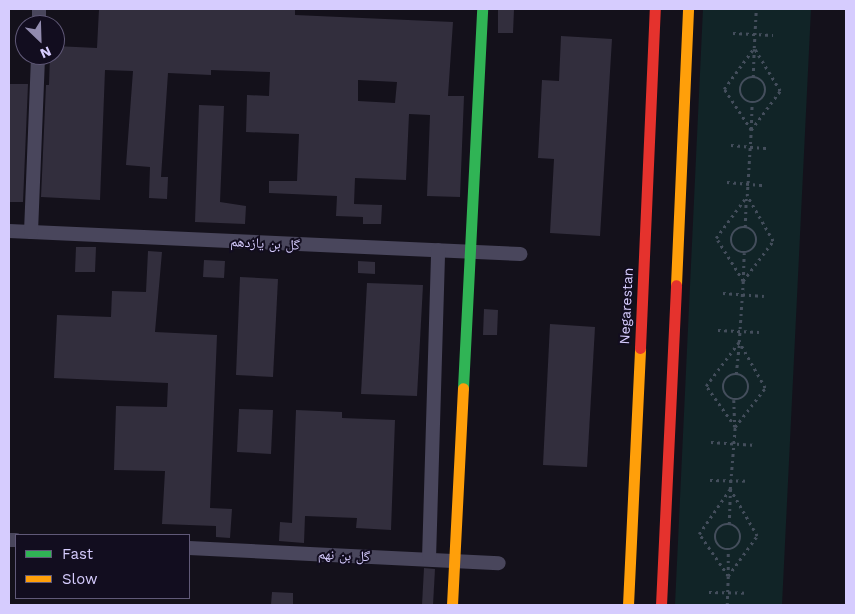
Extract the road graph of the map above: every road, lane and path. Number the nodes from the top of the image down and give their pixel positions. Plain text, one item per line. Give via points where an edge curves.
1 (482, 9) edge
2 (655, 9) edge
3 (688, 9) edge
4 (756, 9) edge
5 (733, 33) dead end
6 (755, 34) junction
7 (773, 35) dead end
8 (754, 48) junction
9 (38, 65) edge
10 (753, 77) junction
11 (752, 104) junction
12 (751, 130) junction
13 (731, 145) dead end
14 (750, 147) junction
15 (769, 148) dead end
16 (727, 182) dead end
17 (747, 184) junction
18 (764, 185) dead end
19 (747, 196) junction
20 (745, 227) junction
21 (9, 231) edge
22 (31, 232) junction
23 (438, 250) junction
24 (470, 252) junction
25 (744, 253) junction
26 (520, 254) dead end
27 (743, 281) junction
28 (723, 293) dead end
29 (743, 294) junction
30 (764, 296) dead end
31 (718, 330) dead end
32 (739, 331) junction
33 (759, 332) dead end
34 (739, 342) junction
35 (736, 374) junction
36 (734, 400) junction
37 (735, 427) junction
38 (711, 442) dead end
39 (735, 443) junction
40 (756, 445) dead end
41 (710, 480) dead end
42 (731, 480) junction
43 (749, 481) dead end
44 (730, 489) junction
45 (729, 524) junction
46 (190, 548) edge
47 (728, 550) junction
48 (429, 559) junction
49 (454, 560) junction
50 (499, 562) dead end
51 (728, 576) junction
52 (709, 592) dead end
53 (727, 593) junction
54 (748, 593) dead end
55 (452, 605) edge
56 (628, 605) edge
57 (661, 605) edge
58 (727, 605) edge

1 - 24 street
2 - 56 street, Negarestan
3 - 57 street
4 - 6 path
5 - 6 path
6 - 7 path
6 - 8 path
8 - 10 path
8 - 12 path via 780,91
8 - 12 path via 724,89
9 - 22 street
10 - 11 path via 744,81 740,88 741,97
10 - 11 path via 763,82 766,90 760,101
11 - 12 path
12 - 14 path
13 - 14 path
14 - 15 path
14 - 17 path
16 - 17 path
17 - 18 path
17 - 19 path
19 - 20 path
19 - 27 path via 772,241
19 - 27 path via 716,238
20 - 25 path via 753,230 757,237 753,249
20 - 25 path via 737,229 731,240 734,248
21 - 22 street, گل بن یازدهم
22 - 23 street, گل بن یازدهم
23 - 24 street, گل بن یازدهم
23 - 48 street
24 - 26 street, گل بن یازدهم
24 - 49 street
25 - 27 path
27 - 29 path
28 - 29 path
29 - 30 path
29 - 32 path
31 - 32 path
32 - 33 path
32 - 34 path
34 - 35 path
34 - 37 path via 765,388
34 - 37 path via 706,386
35 - 36 path via 728,377 723,388
35 - 36 path via 747,380 749,389 743,399
36 - 37 path
37 - 39 path
38 - 39 path
39 - 40 path
39 - 42 path
41 - 42 path
42 - 43 path
42 - 44 path
44 - 45 path
44 - 51 path via 757,536
44 - 51 path via 699,534
45 - 47 path via 737,528 741,536 738,544
45 - 47 path via 721,526 715,538 719,546
46 - 48 street, گل بن نهم
47 - 51 path
48 - 49 street, گل بن نهم
49 - 50 street, گل بن نهم
49 - 55 street
51 - 53 path
52 - 53 path
53 - 54 path
53 - 58 path

